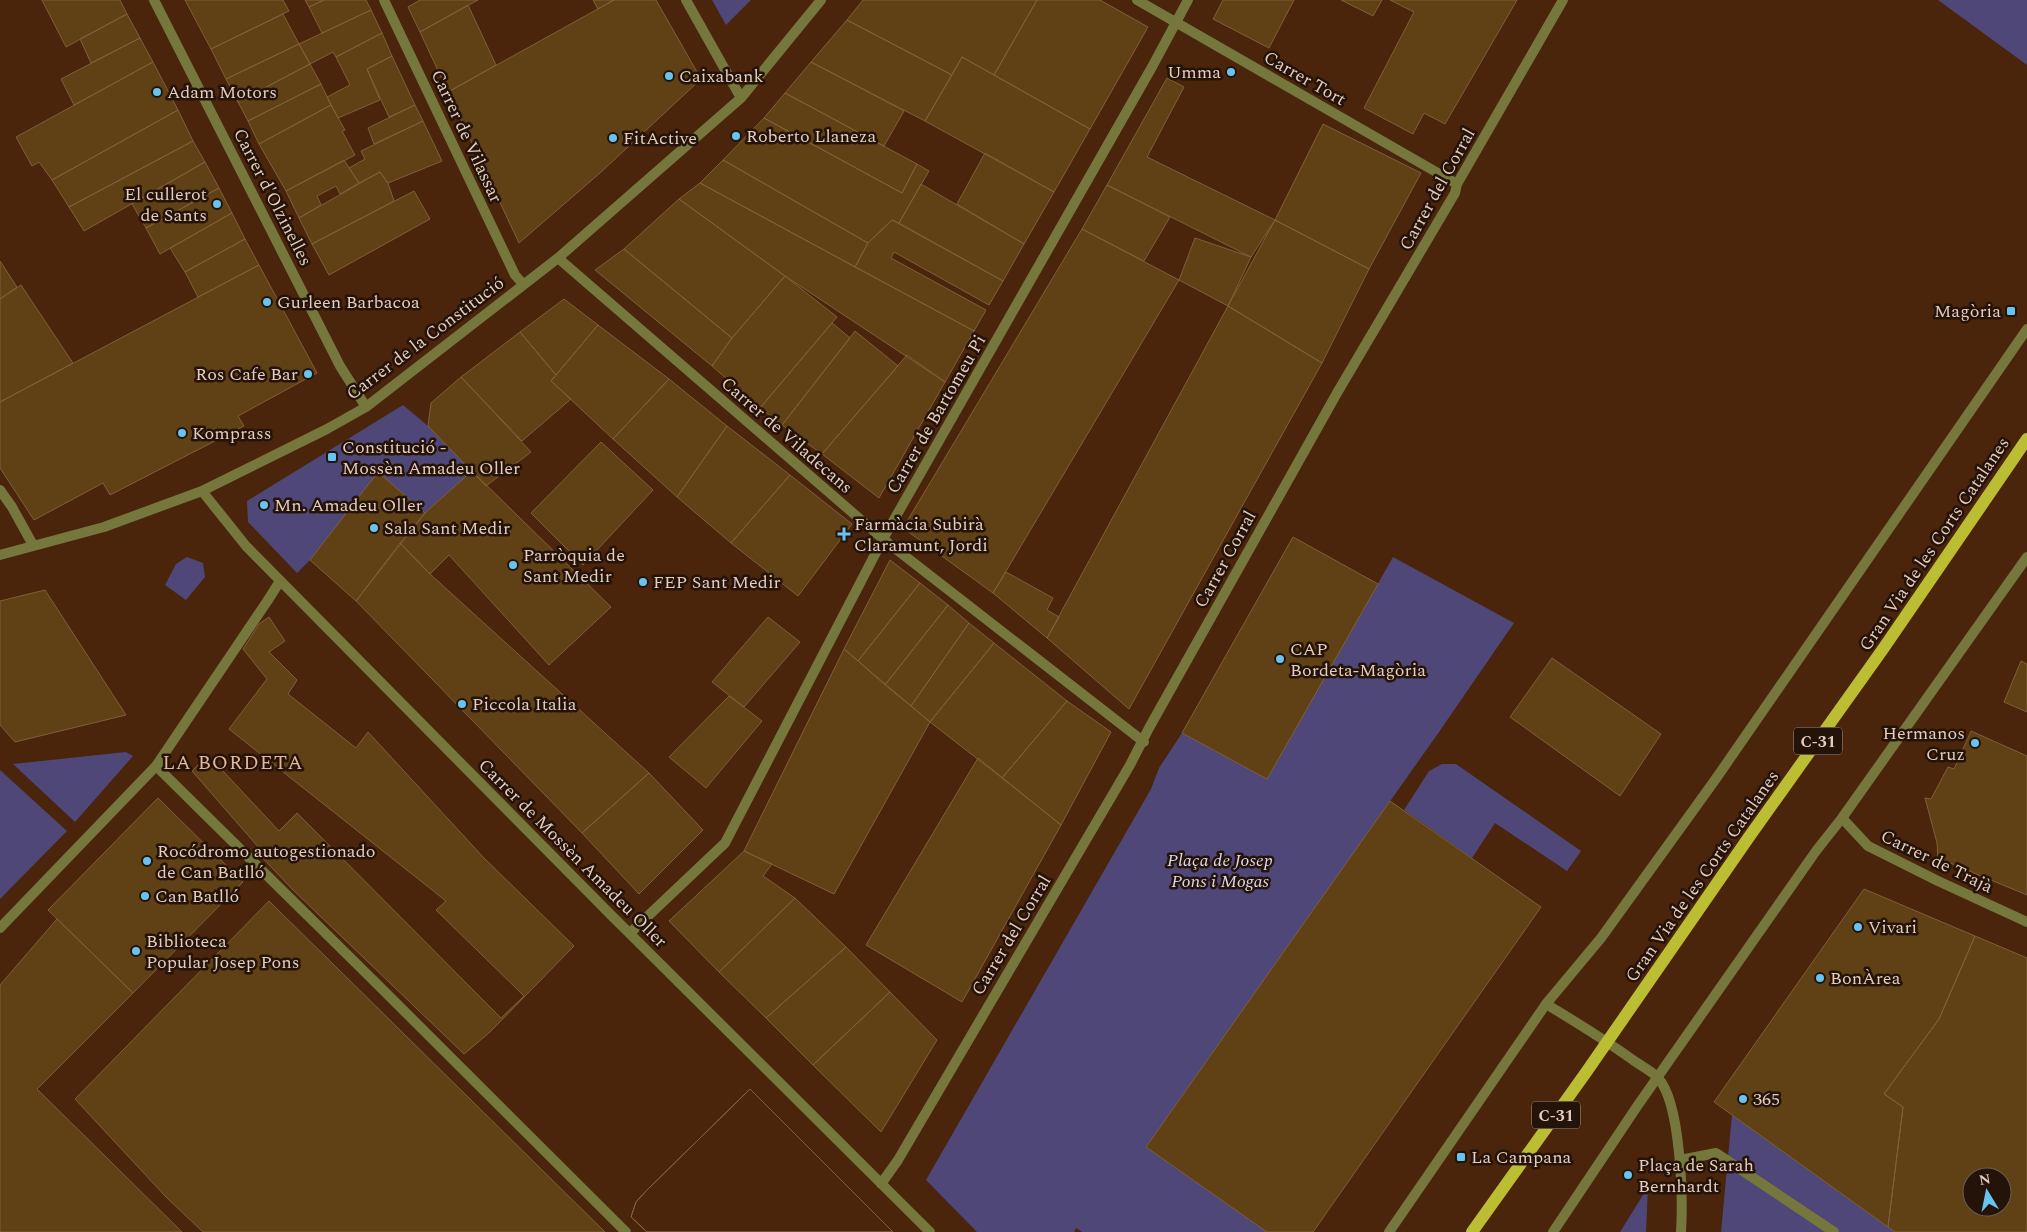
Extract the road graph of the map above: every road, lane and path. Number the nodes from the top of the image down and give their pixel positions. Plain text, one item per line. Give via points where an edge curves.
1 (154, 0) edge
2 (384, 0) edge
3 (686, 0) edge
4 (821, 0) edge
5 (1137, 0) edge
6 (1188, 0) edge
7 (1563, 0) edge
8 (1176, 22) junction
9 (742, 98) junction
10 (1457, 184) junction
11 (558, 258) junction
12 (523, 284) junction
13 (2027, 329) edge
14 (1337, 392) joint
15 (366, 407) junction
16 (2027, 439) edge
17 (0, 490) edge
18 (202, 491) junction
19 (883, 539) junction
20 (33, 545) junction
21 (0, 555) edge
22 (2027, 557) edge
23 (280, 581) junction
24 (1144, 742) junction
25 (156, 766) junction
26 (1842, 818) junction
27 (2027, 922) edge
28 (0, 928) edge
29 (630, 933) junction
30 (1546, 1004) junction
31 (1607, 1042) junction
32 (1658, 1078) junction
33 (1680, 1160) junction
34 (881, 1184) junction
35 (626, 1232) edge
36 (930, 1232) edge
37 (1389, 1232) edge
38 (1472, 1232) edge
39 (1554, 1232) edge
40 (1681, 1232) edge
41 (1834, 1232) edge

1 - 15 street, Carrer d'Olzinelles via 340,366
2 - 12 street, Carrer de Vilassar via 515,275
3 - 9 street
4 - 9 street, Carrer de la Constitució
5 - 8 street, Carrer Tort
6 - 8 street, Carrer de Bartomeu Pi
7 - 10 street, Carrer del Corral
8 - 10 street, Carrer Tort
8 - 19 street, Carrer de Bartomeu Pi
9 - 11 street, Carrer de la Constitució
10 - 14 street, Carrer del Corral via 1455,193
11 - 12 street, Carrer de la Constitució
11 - 19 street, Carrer de Viladecans
12 - 15 street, Carrer de la Constitució
13 - 30 street via 1715,780 1601,938
14 - 24 street, Carrer Corral
15 - 18 street, Carrer de la Constitució
16 - 31 main road, Gran Via de les Corts Catalanes / C-31
17 - 20 street
18 - 20 street, Carrer de la Constitució via 104,526
18 - 23 street, Carrer de Mossèn Amadeu Oller via 246,546
19 - 24 street, Carrer de Viladecans
19 - 29 street, Carrer de Bartomeu Pi via 725,843
20 - 21 street, Carrer de la Constitució
22 - 26 street
23 - 25 street
23 - 29 street, Carrer de Mossèn Amadeu Oller
24 - 34 street, Carrer del Corral
25 - 28 street
25 - 35 street
26 - 27 street, Carrer de Trajà via 1868,846
26 - 32 street
29 - 34 street, Carrer de Mossèn Amadeu Oller
30 - 31 street
30 - 37 street
31 - 32 street
31 - 38 main road, Gran Via de les Corts Catalanes / C-31
32 - 33 street via 1669,1096
32 - 39 street
33 - 40 street
33 - 41 street via 1716,1153
34 - 36 street, Carrer de Mossèn Amadeu Oller

